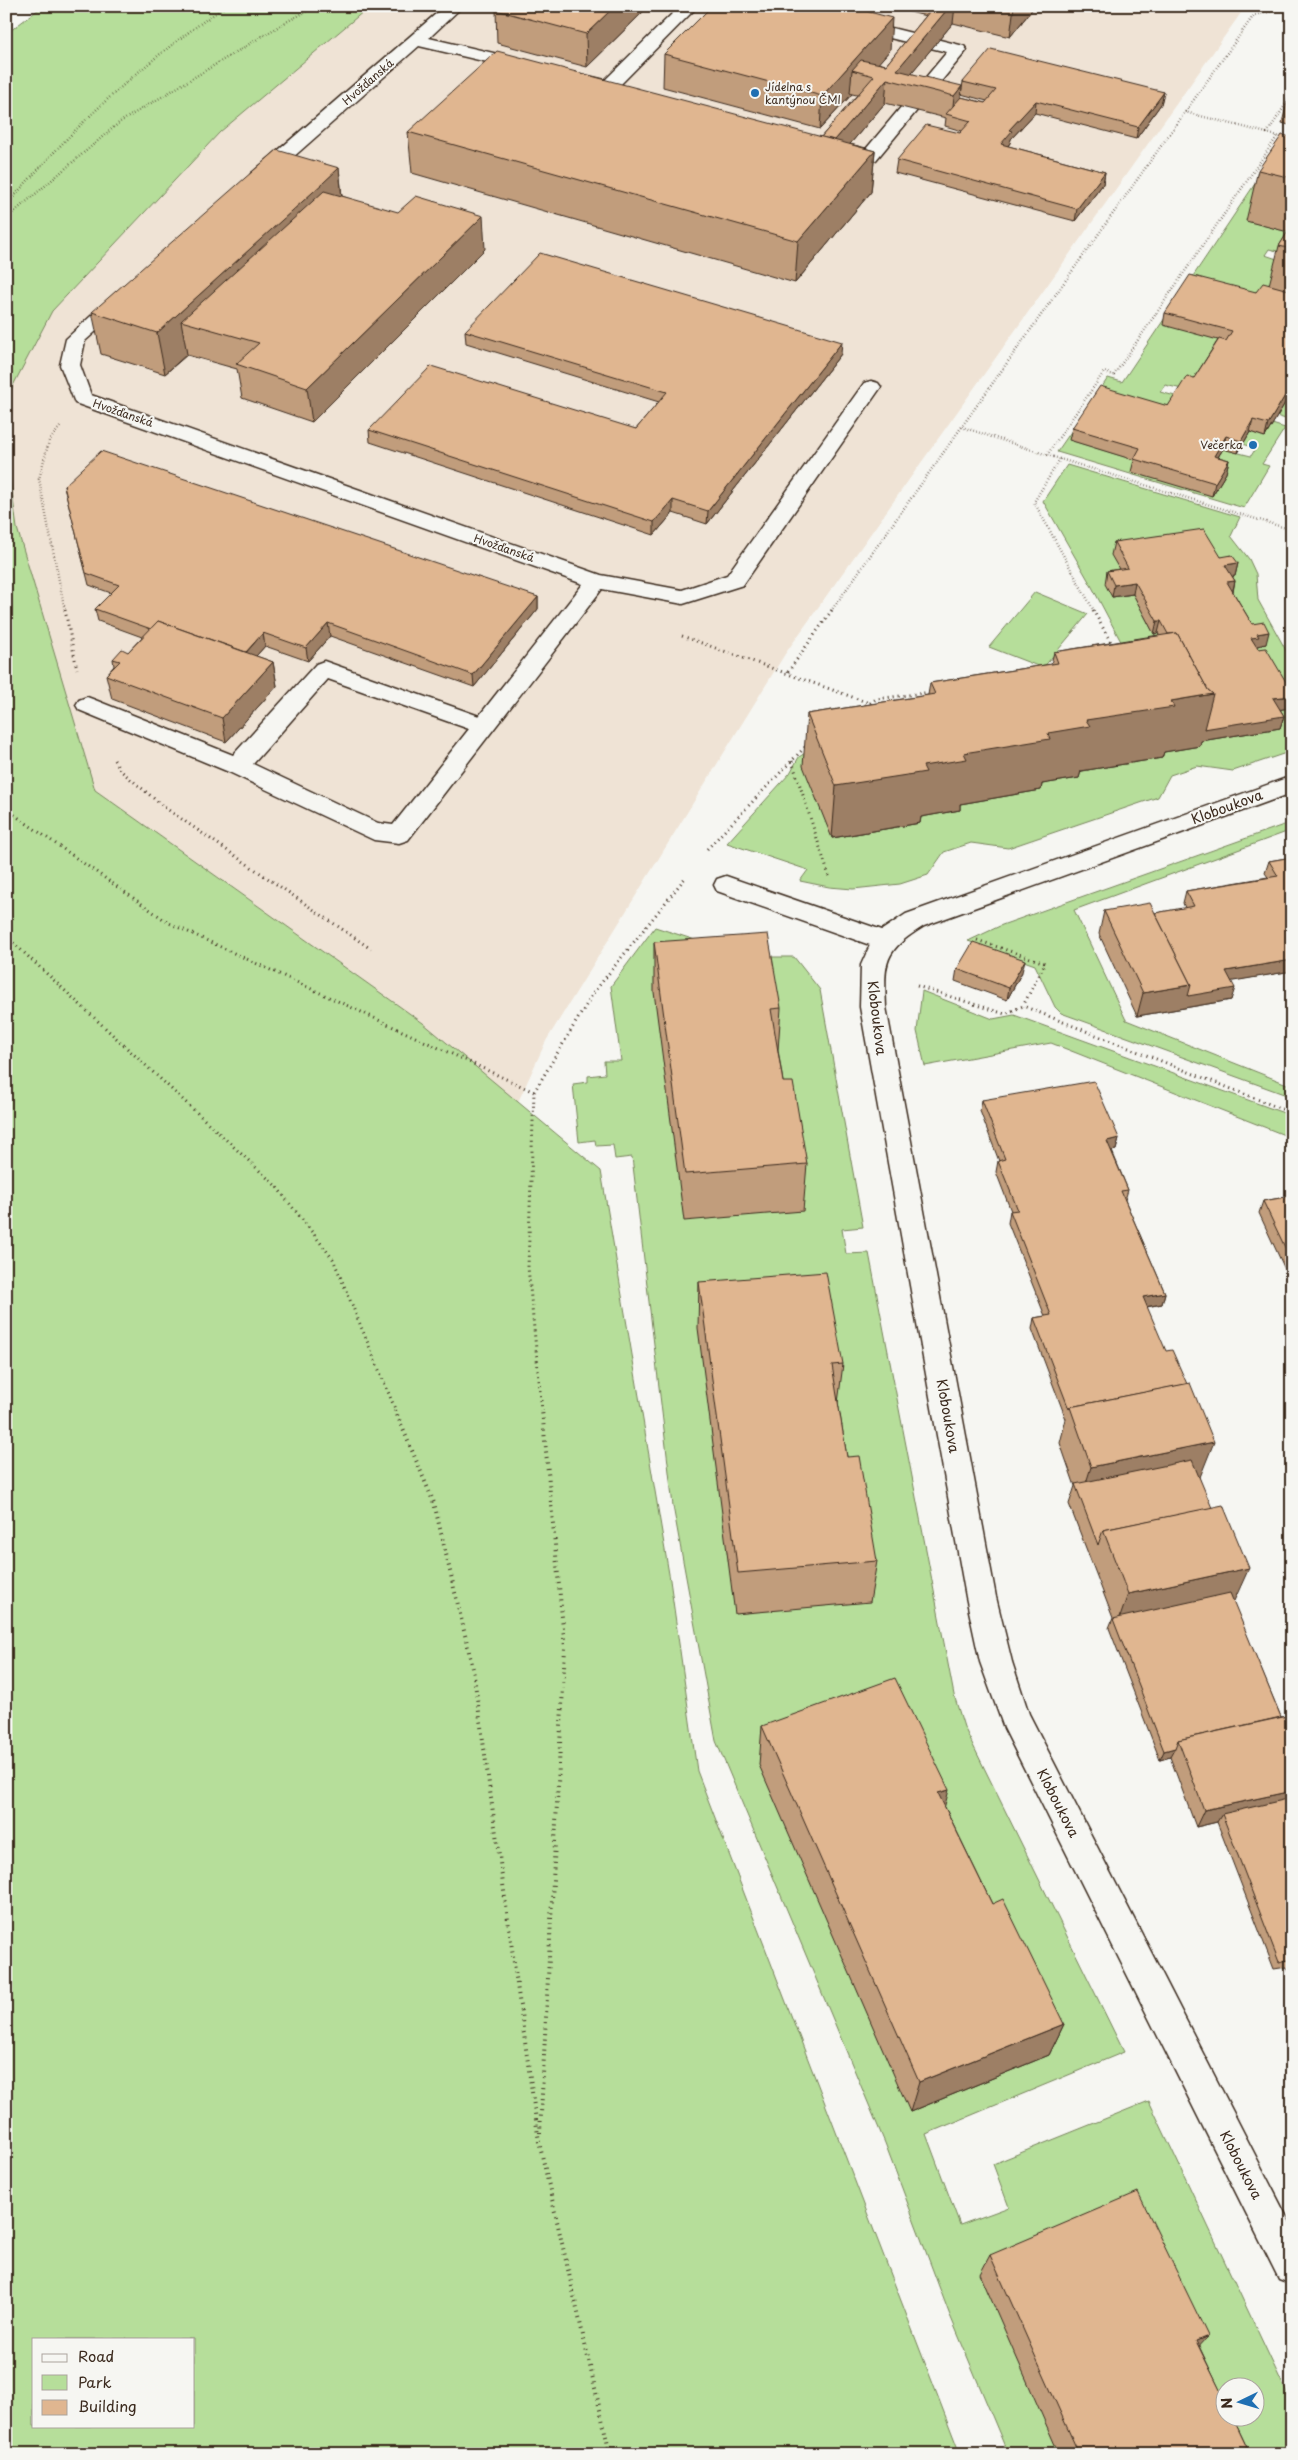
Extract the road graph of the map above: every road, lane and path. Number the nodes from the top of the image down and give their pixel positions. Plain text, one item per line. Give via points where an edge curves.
1 (226, 6) edge
2 (317, 6) edge
3 (455, 6) edge
4 (690, 6) edge
5 (782, 6) edge
6 (1292, 7) edge
7 (416, 40) junction
8 (543, 70) edge
9 (562, 75) edge
10 (609, 86) junction
11 (628, 91) edge
12 (1292, 95) edge
13 (1185, 112) junction
14 (1267, 133) junction
15 (1276, 137) junction
16 (1292, 141) edge
17 (822, 143) edge
18 (246, 189) edge
19 (6, 206) edge
20 (6, 219) edge
21 (135, 287) edge
22 (871, 387) dead end
23 (962, 427) junction
24 (1047, 455) junction
25 (1060, 459) junction
26 (1292, 530) edge
27 (597, 581) junction
28 (675, 633) dead end
29 (1115, 650) edge
30 (788, 672) junction
31 (934, 692) edge
32 (87, 704) dead end
33 (870, 704) junction
34 (862, 708) edge
35 (484, 726) junction
36 (810, 742) edge
37 (792, 761) junction
38 (237, 766) junction
39 (1292, 784) edge
40 (6, 809) edge
41 (690, 872) junction
42 (726, 885) joint
43 (832, 886) dead end
44 (914, 920) junction
45 (6, 936) edge
46 (884, 940) junction
47 (872, 971) junction
48 (1024, 1006) junction
49 (534, 1092) junction
50 (1292, 1113) edge
51 (539, 2142) junction
52 (1292, 2266) edge
53 (610, 2454) edge

1 - 19 path via 201,22 102,101 36,168
2 - 20 path via 120,122
3 - 7 street, Hvožďanská
4 - 10 street
5 - 17 street via 958,50 870,156
6 - 13 path via 1254,15
7 - 8 street
7 - 18 street, Hvožďanská
9 - 10 street
10 - 11 street
12 - 14 path
13 - 14 path
13 - 23 path
14 - 15 path
15 - 16 path
15 - 24 path via 1114,375 1104,372
21 - 27 street, Hvožďanská via 76,338 70,365 82,399
22 - 27 street, Hvožďanská via 736,580 683,597
23 - 24 path
23 - 30 path
24 - 25 path
25 - 26 path
25 - 29 path via 1034,502
27 - 35 street
28 - 30 path
30 - 33 path
31 - 33 path via 876,699
32 - 38 street
33 - 34 path
35 - 38 street via 324,669
35 - 38 street via 399,834 374,831
36 - 37 path
37 - 41 path via 710,844
37 - 43 path
39 - 44 street, Kloboukova
40 - 49 path via 169,924
41 - 42 path
41 - 49 path via 594,992
42 - 46 street
44 - 46 street, Kloboukova
44 - 48 path via 1045,963
45 - 51 path via 276,1186 333,1259 434,1503 471,1660
46 - 47 street, Kloboukova
47 - 48 path via 1005,1014
47 - 52 street, Kloboukova via 875,1017 979,1587 996,1662 1015,1718
48 - 50 path
49 - 51 path via 528,1267 564,1648
51 - 53 path

